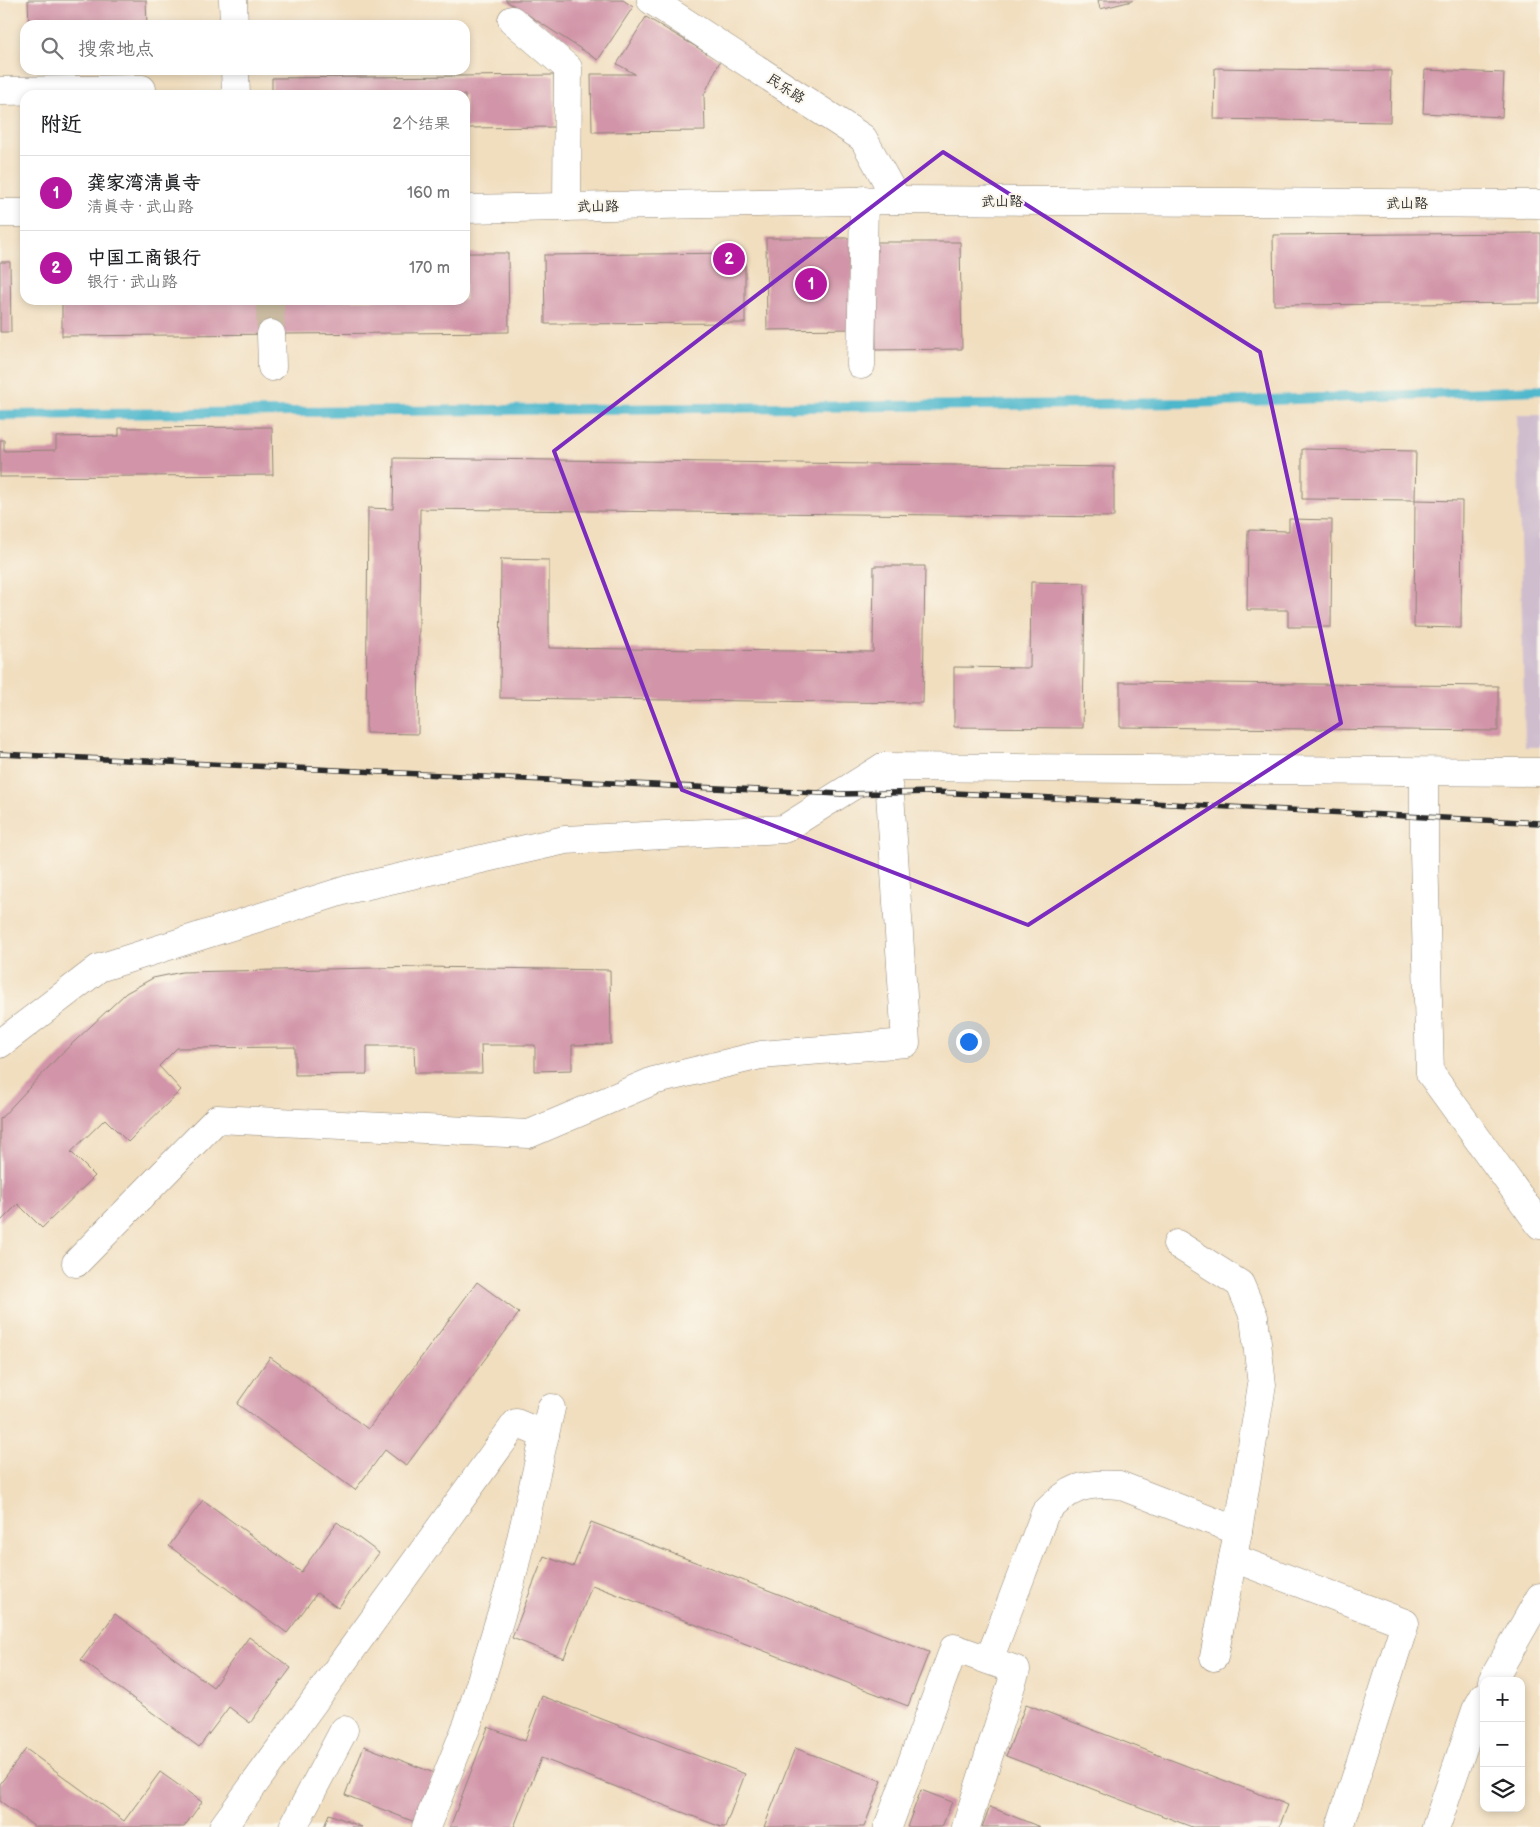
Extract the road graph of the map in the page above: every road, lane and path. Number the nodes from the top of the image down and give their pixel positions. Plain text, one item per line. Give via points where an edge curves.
1 (233, 0) edge
2 (651, 0) edge
3 (234, 20) edge
4 (512, 20) dead end
5 (235, 75) edge
6 (142, 89) dead end
7 (0, 90) edge
8 (236, 90) edge
9 (864, 200) junction
10 (897, 200) junction
11 (1540, 204) edge
12 (567, 206) junction
13 (470, 209) edge
14 (0, 213) edge
15 (20, 213) edge
16 (271, 334) tunnel mouth
17 (861, 365) dead end
18 (272, 367) dead end
19 (884, 767) junction
20 (1424, 772) junction
21 (1540, 772) edge
22 (0, 1044) edge
23 (1540, 1225) edge
24 (1177, 1244) dead end
25 (76, 1263) dead end
26 (551, 1408) dead end
27 (545, 1435) junction
28 (1238, 1531) junction
29 (1233, 1558) junction
30 (1540, 1597) edge
31 (1214, 1657) dead end
32 (988, 1660) junction
33 (1494, 1677) edge
34 (1480, 1703) edge
35 (344, 1730) dead end
36 (223, 1827) edge
37 (293, 1827) edge
38 (426, 1827) edge
39 (888, 1827) edge
40 (966, 1827) edge
41 (1340, 1827) edge
42 (1436, 1827) edge

1 - 3 street
2 - 10 street, 民乐路 via 863,138
4 - 12 street via 568,68
5 - 8 street
6 - 7 street
9 - 10 street, 武山路
9 - 12 street, 武山路
9 - 17 street
10 - 11 street, 武山路
12 - 13 street, 武山路
14 - 15 street
16 - 18 street
19 - 20 street
19 - 22 street via 784,829 565,840 346,890 99,968
19 - 25 street via 890,793 906,1043 761,1055 653,1081 529,1134 217,1119
20 - 21 street
20 - 23 street via 1430,1073
24 - 28 street via 1240,1284 1254,1317 1262,1385
26 - 27 street
27 - 36 street via 516,1422
27 - 38 street via 511,1582 474,1704
28 - 29 street
28 - 32 street via 1119,1485 1098,1483 1078,1488 1059,1498 1045,1513
29 - 31 street
29 - 41 street via 1405,1623
30 - 33 street
32 - 39 street via 954,1648
32 - 40 street via 1016,1670
34 - 42 street
35 - 37 street

